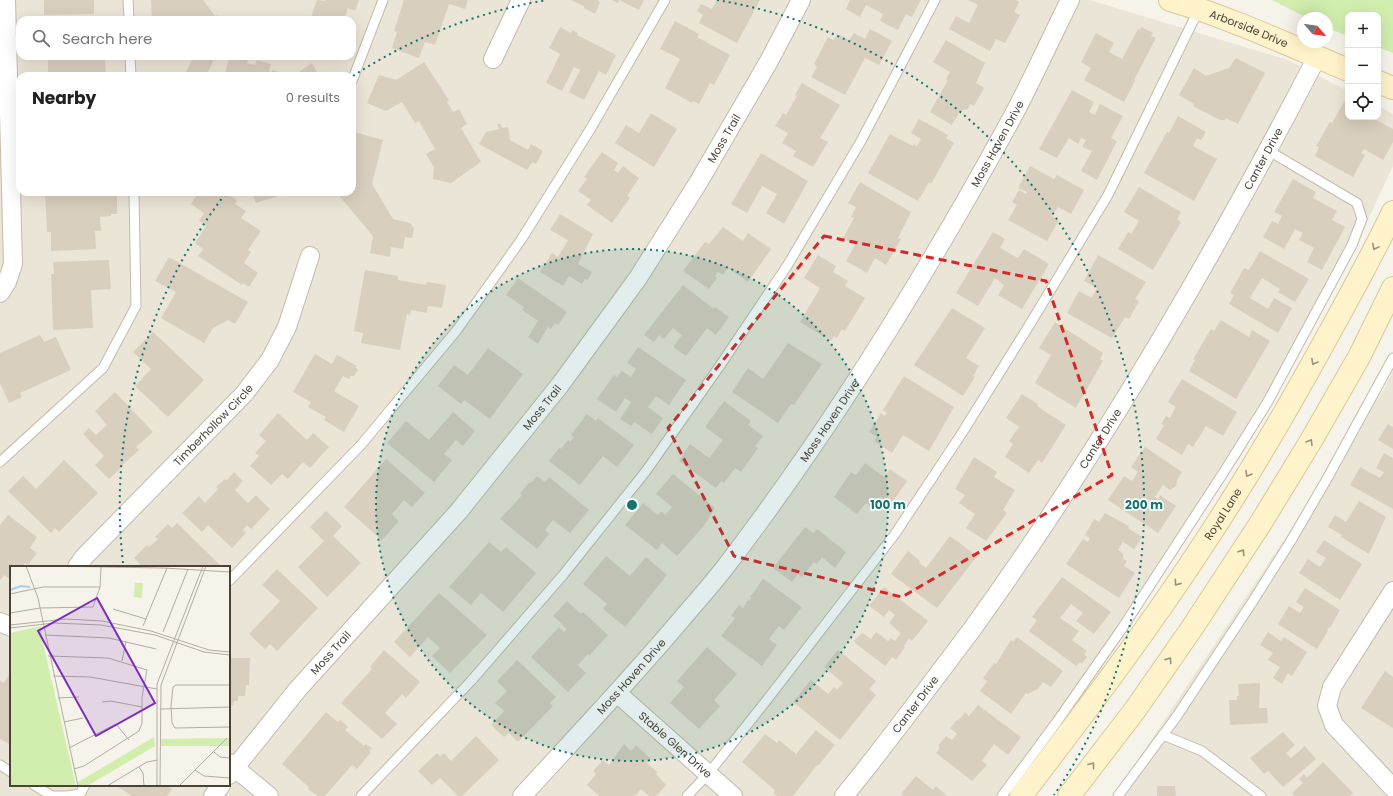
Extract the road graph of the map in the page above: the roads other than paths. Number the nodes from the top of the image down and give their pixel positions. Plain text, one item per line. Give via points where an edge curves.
1 (6, 0) edge
2 (128, 0) edge
3 (383, 0) edge
4 (521, 0) edge
5 (665, 0) edge
6 (801, 0) edge
7 (935, 0) edge
8 (1070, 0) edge
9 (1170, 0) edge
10 (1199, 9) junction
11 (129, 16) edge
12 (1317, 57) junction
13 (493, 59) dead end
14 (130, 60) edge
15 (1345, 69) edge
16 (131, 72) edge
17 (355, 72) edge
18 (1381, 83) edge
19 (1393, 88) edge
20 (1269, 151) junction
21 (134, 196) edge
22 (1393, 212) edge
23 (310, 256) dead end
24 (1393, 288) edge
25 (0, 293) edge
26 (1393, 358) edge
27 (0, 462) edge
28 (78, 566) edge
29 (230, 580) edge
30 (1393, 591) edge
31 (0, 622) edge
32 (10, 627) edge
33 (617, 693) junction
34 (1163, 734) junction
35 (0, 766) edge
36 (231, 768) edge
37 (10, 771) edge
38 (708, 774) junction
39 (36, 786) edge
40 (84, 786) edge
41 (220, 786) edge
42 (1393, 788) edge
43 (66, 796) edge
44 (213, 796) edge
45 (269, 796) edge
46 (361, 796) edge
47 (522, 796) edge
48 (687, 796) edge
49 (733, 796) edge
50 (844, 796) edge
51 (1002, 796) edge
52 (1021, 796) edge
53 (1069, 796) edge
54 (1118, 796) edge
55 (1261, 796) edge

1 - 25 street via 13,264
2 - 11 lane
3 - 17 lane
4 - 13 street
5 - 29 lane via 591,128 521,240 457,330 360,446
6 - 36 street, Moss Trail via 769,61 698,183 638,278 560,385 459,511 298,689
7 - 46 lane via 862,141 788,266 646,471 563,575 471,681
8 - 33 street, Moss Haven Drive via 1015,111 962,207 865,367 794,474 722,571
9 - 10 main road, Arborside Drive
10 - 12 main road, Arborside Drive
10 - 38 lane via 1108,195 962,433 895,534
12 - 15 main road, Arborside Drive
12 - 20 street, Canter Drive
14 - 16 lane
18 - 19 main road
20 - 50 street, Canter Drive via 1160,342 1083,466 1007,581 934,681
20 - 51 lane via 1357,203 1362,219 1352,245 1267,403 1228,467 1121,630
21 - 27 lane via 136,306 103,368
22 -> 52 main road, Royal Lane via 1308,372 1235,496 1103,688
23 - 28 street, Timberhollow Circle via 287,327 270,360 244,394
53 -> 24 main road via 1144,697 1262,521 1359,357
26 - 34 lane via 1292,539
30 - 42 street via 1332,687 1326,706 1334,725
31 - 32 street
33 - 38 street, Stable Glen Drive
33 - 47 street, Moss Haven Drive
34 - 54 lane
34 - 55 lane via 1202,751
35 - 37 lane
36 - 45 street
38 - 48 lane
38 - 49 street, Stable Glen Drive
39 - 43 lane via 52,796
40 - 43 lane via 80,794
41 - 44 street

